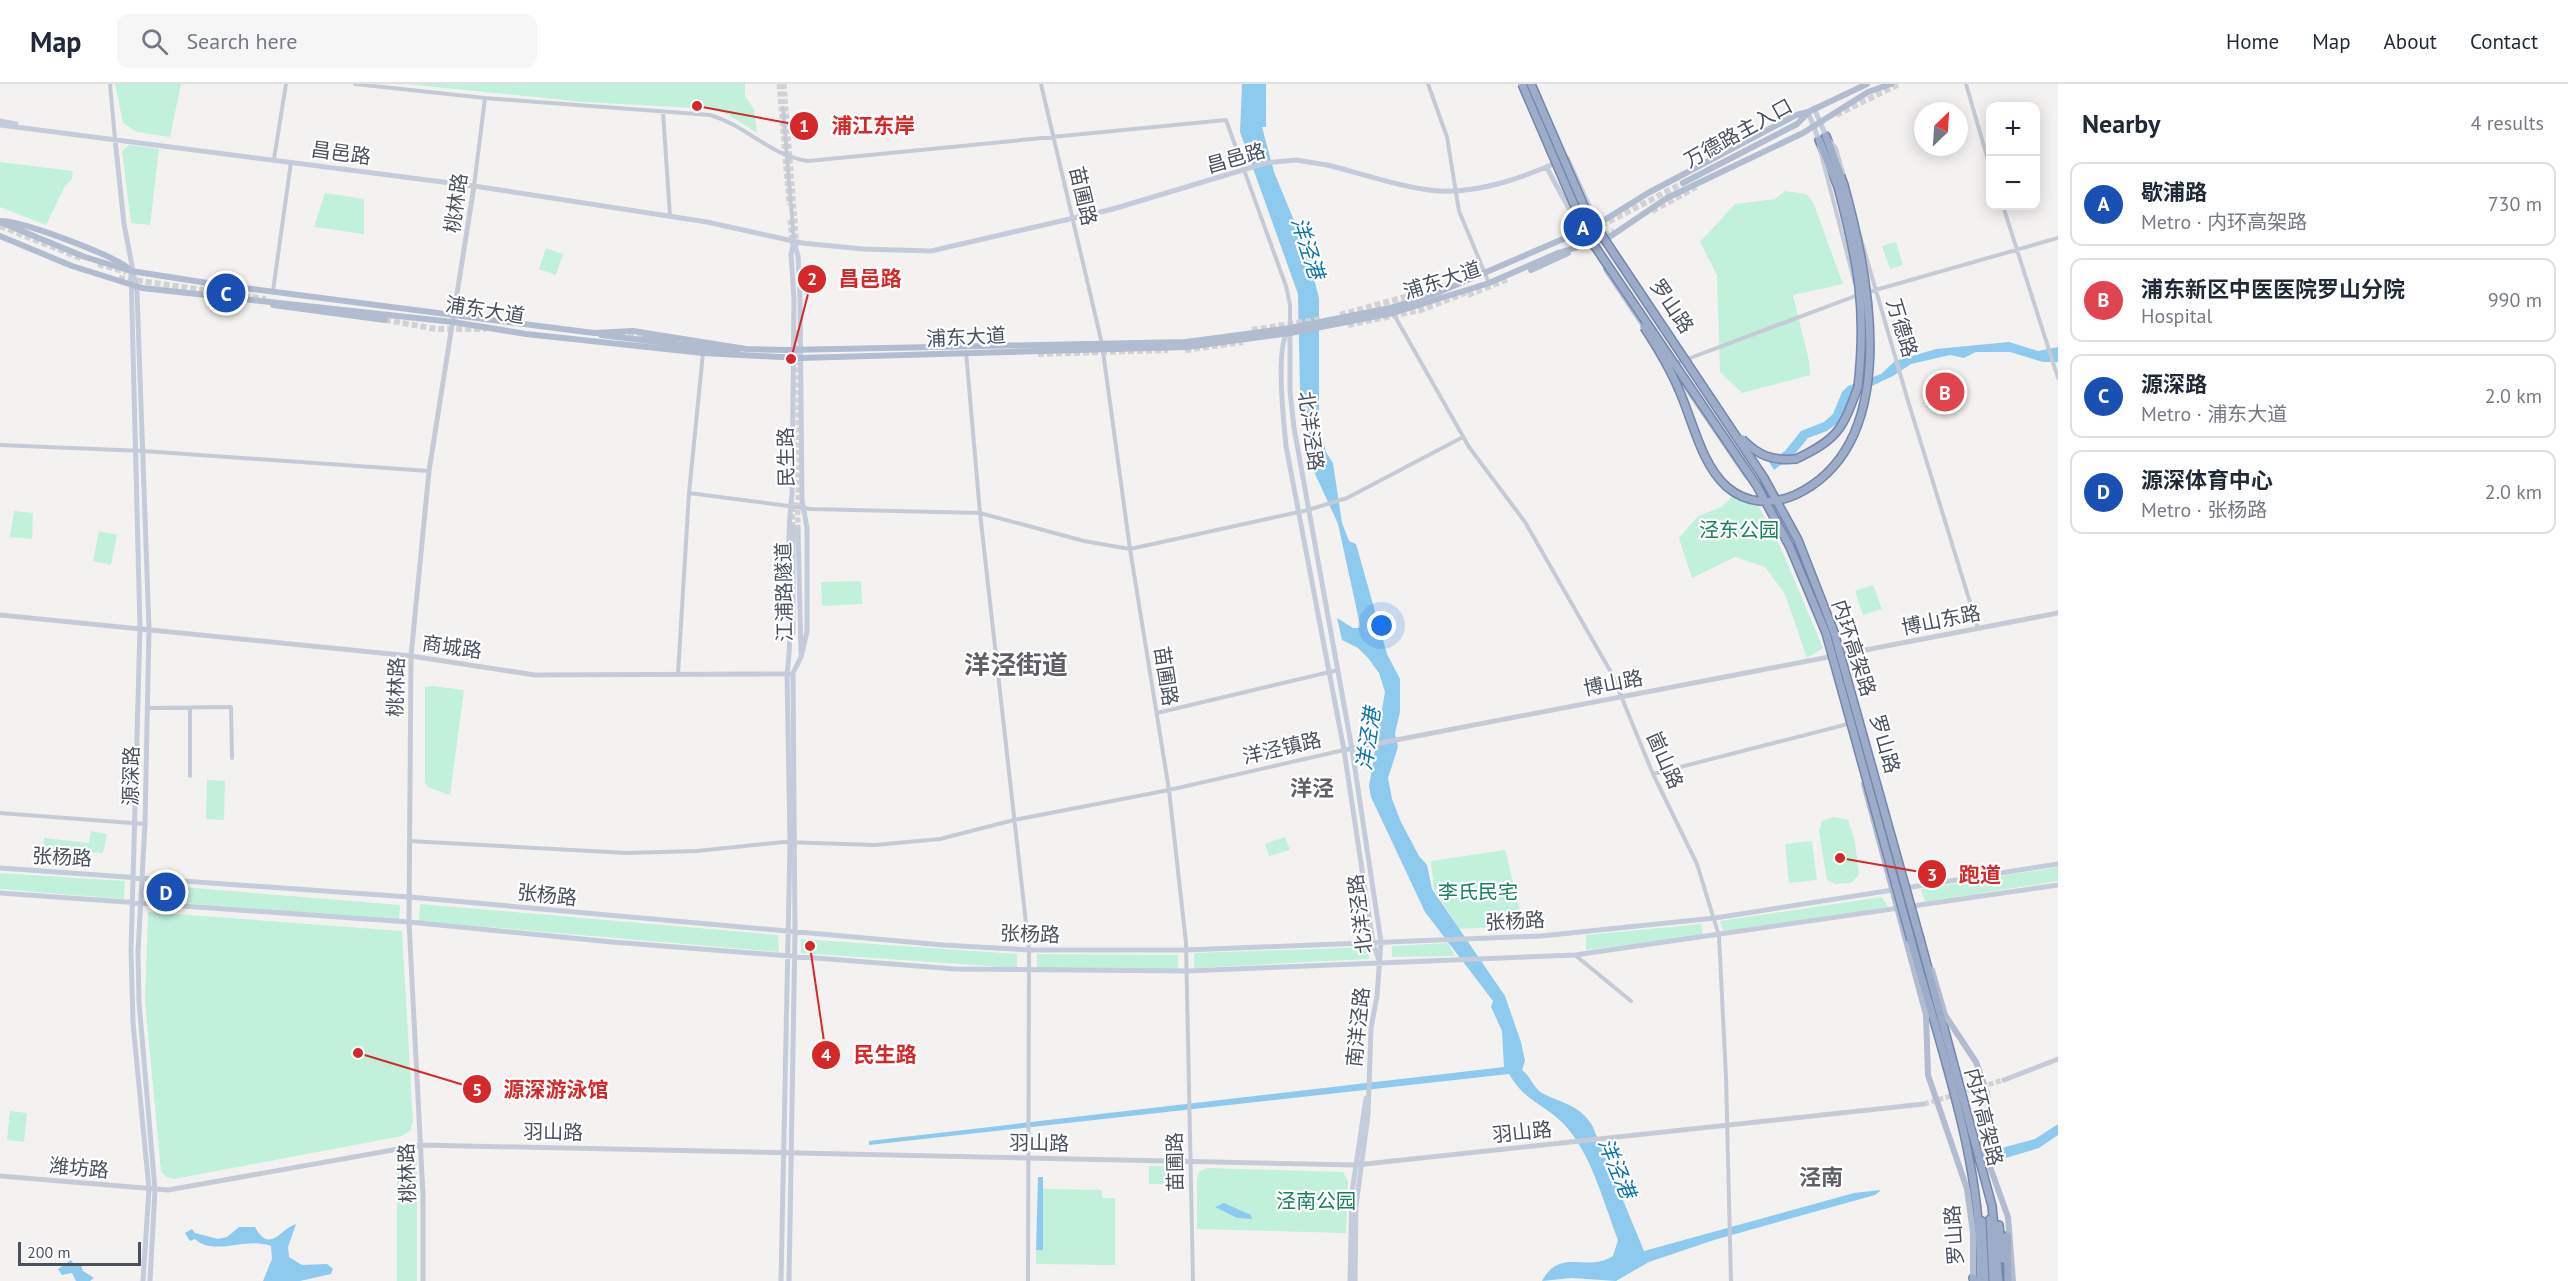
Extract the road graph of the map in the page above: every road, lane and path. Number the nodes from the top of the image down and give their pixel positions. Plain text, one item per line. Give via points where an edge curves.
1 (110, 84) edge
2 (286, 84) edge
3 (355, 84) edge
4 (1041, 84) edge
5 (1428, 84) edge
6 (1522, 84) edge
7 (1531, 84) edge
8 (1867, 84) edge
9 (1891, 84) edge
10 (1966, 84) edge
11 (485, 98) junction
12 (783, 108) dead end
13 (1811, 110) junction
14 (663, 112) junction
15 (0, 123) edge
16 (1816, 125) junction
17 (1053, 135) junction
18 (1823, 138) junction
19 (116, 139) junction
20 (1987, 156) edge
21 (787, 157) junction
22 (1567, 158) joint
23 (274, 159) junction
24 (291, 161) junction
25 (1547, 168) junction
26 (1683, 183) tunnel mouth
27 (474, 186) junction
28 (1840, 186) junction
29 (1456, 190) junction
30 (2004, 210) edge
31 (670, 216) junction
32 (1073, 220) junction
33 (0, 222) edge
34 (1598, 224) junction
35 (1581, 231) junction
36 (0, 236) edge
37 (1608, 238) junction
38 (2058, 238) edge
39 (794, 242) junction
40 (1593, 246) junction
41 (2017, 248) junction
42 (1574, 250) junction
43 (98, 258) tunnel mouth
44 (131, 271) junction
45 (1484, 273) junction
46 (1508, 279) tunnel mouth
47 (1489, 283) junction
48 (133, 285) junction
49 (1875, 291) junction
50 (273, 292) junction
51 (1858, 295) junction
52 (267, 303) junction
53 (313, 306) junction
54 (300, 310) junction
55 (1392, 311) junction
56 (454, 318) junction
57 (385, 320) tunnel mouth
58 (1291, 331) junction
59 (645, 337) tunnel mouth
60 (1102, 347) junction
61 (746, 349) junction
62 (965, 349) junction
63 (797, 350) junction
64 (703, 353) junction
65 (797, 358) junction
66 (1688, 359) junction
67 (1672, 366) junction
68 (2058, 378) edge
69 (1730, 427) junction
70 (1463, 437) junction
71 (0, 445) edge
72 (135, 451) junction
73 (143, 451) junction
74 (429, 471) junction
75 (689, 493) junction
76 (790, 508) junction
77 (803, 508) junction
78 (1308, 510) junction
79 (1298, 512) junction
80 (980, 513) junction
81 (1130, 549) junction
82 (2058, 613) edge
83 (0, 615) edge
84 (140, 628) junction
85 (1978, 628) junction
86 (149, 629) junction
87 (790, 647) junction
88 (1843, 655) junction
89 (411, 656) junction
90 (801, 657) junction
91 (1830, 657) junction
92 (1338, 670) junction
93 (1328, 673) junction
94 (678, 674) junction
95 (790, 674) junction
96 (1622, 695) junction
97 (148, 708) junction
98 (189, 708) junction
99 (1157, 713) junction
100 (1848, 724) junction
101 (1402, 738) joint
102 (1352, 749) junction
103 (1344, 750) junction
104 (232, 758) dead end
105 (1653, 774) junction
106 (190, 776) dead end
107 (1169, 790) junction
108 (0, 813) edge
109 (1014, 820) junction
110 (136, 823) junction
111 (145, 824) junction
112 (408, 841) junction
113 (792, 842) junction
114 (2058, 864) edge
115 (0, 868) edge
116 (134, 876) junction
117 (143, 876) junction
118 (2058, 885) edge
119 (1908, 888) junction
120 (1893, 891) junction
121 (0, 893) edge
122 (409, 897) junction
123 (133, 903) junction
124 (140, 904) junction
125 (1913, 907) junction
126 (1897, 909) junction
127 (1715, 918) junction
128 (409, 922) junction
129 (792, 932) junction
130 (1719, 936) junction
131 (1380, 942) junction
132 (1373, 943) junction
133 (1029, 950) junction
134 (1186, 950) junction
135 (1575, 955) junction
136 (790, 957) junction
137 (1380, 964) junction
138 (1029, 971) junction
139 (1187, 971) junction
140 (1631, 1001) dead end
141 (2058, 1059) edge
142 (2004, 1080) tunnel mouth
143 (1924, 1104) tunnel mouth
144 (1726, 1126) junction
145 (421, 1144) junction
146 (789, 1153) junction
147 (1970, 1157) junction
148 (1029, 1158) junction
149 (1190, 1161) junction
150 (1359, 1164) junction
151 (0, 1176) edge
152 (1984, 1181) junction
153 (152, 1190) junction
154 (2007, 1236) dead end
155 (1975, 1280) edge
156 (143, 1281) edge
157 (150, 1281) edge
158 (423, 1281) edge
159 (781, 1281) edge
160 (789, 1281) edge
161 (1029, 1281) edge
162 (1192, 1281) edge
163 (1350, 1281) edge
164 (1355, 1281) edge
165 (1731, 1281) edge
166 (1985, 1281) edge
167 (1993, 1281) edge
168 (2003, 1281) edge
169 (2013, 1281) edge

1 - 19 street
2 - 23 street
3 - 11 street
4 - 17 street, 苗圃路
5 - 29 street via 1447,137
6 - 40 highway, 内环高架路, bridge
7 - 69 highway, 内环高架路, bridge via 1587,213
8 - 13 main road, 浦东大道
9 - 16 main road, 浦东大道 via 1868,92
10 - 20 street
11 - 14 street
11 - 27 street, 桃林路
12 - 21 street, 民生路
13 - 16 main road, 万德路
13 - 26 main road, 万德路主入口 via 1797,124
13 - 34 main road, 浦东大道 via 1648,193
14 - 21 street via 723,118
14 - 31 street
15 - 19 main road, 昌邑路
16 - 18 main road, 万德路
16 - 37 main road, 浦东大道 via 1667,198
17 - 21 street via 808,160
17 - 32 street, 苗圃路
17 - 58 street, 北洋泾路 via 1226,120 1286,286
18 - 28 highway
18 - 49 street, 万德路 via 1836,148
18 - 51 street, 万德路 via 1819,152
19 - 23 main road, 昌邑路
19 - 44 main road, 源深路
21 - 39 street, 民生路
22 - 25 main road, 昌邑路
22 - 34 main road, 罗山路
23 - 24 main road, 昌邑路
24 - 27 main road, 昌邑路
24 - 50 street
25 - 29 main road, 昌邑路 via 1497,185
25 - 35 main road, 罗山路
27 - 31 main road, 昌邑路
27 - 56 street, 桃林路
28 - 40 highway, bridge via 1863,258 1869,324 1867,385 1856,426 1840,457 1808,489 1784,500 1751,500 1738,495 1717,476 1664,359
28 - 69 highway, bridge via 1857,260 1863,321 1858,387 1846,420 1835,436 1816,449 1796,459 1777,461 1757,454
29 - 32 main road, 昌邑路, bridge via 1438,191 1296,160 1266,163
29 - 45 street via 1459,211
30 - 41 street
31 - 39 main road, 昌邑路
32 - 39 main road, 昌邑路 via 931,251
32 - 60 street, 苗圃路
33 - 43 main road
33 - 44 main road, 浦东大道 via 85,257
34 - 35 main road, 浦东大道
34 - 37 main road, 罗山路
35 - 40 main road, 罗山路
35 - 45 main road, 浦东大道
36 - 48 main road, 浦东大道 via 72,266
37 - 40 main road, 浦东大道
37 - 66 main road, 罗山路
38 - 41 street
39 - 63 main road, 民生路 via 791,254
40 - 42 main road, 浦东大道
40 - 67 main road, 罗山路
40 - 147 highway, 内环高架路, bridge via 1757,486 1790,547 1826,633
41 - 49 street
41 - 68 street
42 - 46 main road
42 - 47 main road, 浦东大道
44 - 48 main road, 源深路
44 - 50 main road, 浦东大道
45 - 47 street
45 - 55 main road, 浦东大道
47 - 55 main road, 浦东大道
48 - 52 main road, 浦东大道
48 - 72 main road, 源深路
48 - 73 main road, 源深路
49 - 51 street
49 - 85 street, 万德路
50 - 56 main road, 浦东大道
51 - 66 street
52 - 53 main road, 浦东大道
52 - 54 main road
53 - 54 main road
53 - 56 main road, 浦东大道
54 - 57 main road
55 - 58 main road, 浦东大道
55 - 70 street, 崮山路
56 - 61 main road, 浦东大道 via 594,333 633,331
56 - 64 main road, 浦东大道 via 526,334
56 - 74 street, 桃林路
58 - 60 main road, 浦东大道
58 - 78 main road, 北洋泾路 via 1290,391
58 - 79 main road, 北洋泾路 via 1282,348 1282,407
59 - 61 main road
60 - 62 main road, 浦东大道
60 - 81 street, 苗圃路
61 - 63 main road, 浦东大道
62 - 63 main road, 浦东大道
62 - 65 main road, 浦东大道
62 - 80 street
63 - 65 main road, 民生路
64 - 65 main road, 浦东大道
64 - 75 street
65 - 76 main road, 民生路
65 - 77 main road, 民生路
66 - 67 street
66 - 88 main road, 罗山路 via 1767,476 1800,539
67 - 91 main road, 罗山路 via 1755,488 1788,549
69 - 152 highway, 内环高架路, bridge via 1798,540 1834,632
70 - 78 street via 1347,498
70 - 96 street, 崮山路 via 1525,522
71 - 72 street
72 - 73 street
72 - 84 main road, 源深路
73 - 74 street
73 - 86 main road, 源深路
74 - 89 street, 桃林路
75 - 76 street
75 - 94 street
76 - 77 street
76 - 87 main road, 民生路
77 - 80 street
77 - 90 main road, 民生路 via 807,528 807,632
78 - 79 street
78 - 92 main road, 北洋泾路
79 - 81 street
79 - 93 main road, 北洋泾路
80 - 81 street
80 - 109 street
81 - 99 street, 苗圃路
82 - 85 street, 博山东路
83 - 84 street, 商城路
84 - 86 street, 商城路
84 - 110 main road, 源深路
85 - 88 street, 博山东路
86 - 89 street, 商城路
86 - 97 main road, 源深路
87 - 90 main road, 江浦路隧道 via 796,527
87 - 95 main road, 民生路
88 - 91 street, 博山东路
88 - 119 main road, 罗山路
89 - 94 street, 商城路 via 535,675
89 - 112 street, 桃林路
90 - 95 main road, 民生路
91 - 96 street, 博山路
91 - 100 main road, 罗山路
92 - 93 street
92 - 102 main road, 北洋泾路
93 - 99 street
93 - 103 main road, 北洋泾路
94 - 95 street, 商城路
95 - 113 main road, 民生路
96 - 101 street, 博山路
96 - 105 street, 崮山路
97 - 98 street
97 - 111 main road, 源深路
98 - 104 street via 231,706
98 - 106 street
99 - 107 street, 苗圃路
100 - 105 street
100 - 120 main road, 罗山路
101 - 102 street, 洋泾镇路
102 - 103 street, 洋泾镇路
102 - 131 main road, 北洋泾路
103 - 107 street, 洋泾镇路
103 - 132 main road, 北洋泾路
105 - 127 street, 崮山路 via 1697,864
107 - 109 street, 洋泾镇路
107 - 134 street, 苗圃路
108 - 110 street
109 - 113 street, 洋泾镇路 via 940,839 875,845
109 - 133 street
110 - 111 street
110 - 116 main road, 源深路
111 - 117 main road, 源深路
112 - 113 street, 洋泾镇路 via 627,853
112 - 122 street, 桃林路
113 - 129 main road, 民生路
114 - 119 main road, 张杨路
115 - 116 main road, 张杨路
116 - 117 main road, 张杨路
116 - 123 main road, 源深路
117 - 122 main road, 张杨路
117 - 124 main road, 源深路
118 - 125 main road, 张杨路
119 - 120 main road, 张杨路
119 - 125 main road, 罗山路
120 - 126 main road, 罗山路
120 - 127 main road, 张杨路
121 - 123 main road, 张杨路
122 - 128 street, 桃林路
122 - 129 main road, 张杨路
123 - 124 main road, 张杨路
123 - 153 main road, 源深路 via 134,1023
124 - 128 main road, 张杨路
124 - 153 main road, 源深路 via 139,1002
125 - 126 main road, 张杨路
125 - 169 main road, 罗山路 via 1945,1015 1976,1062 1987,1093 1984,1150 2008,1217
126 - 130 main road, 张杨路
126 - 155 main road, 罗山路 via 1926,1015 1928,1075 1967,1189
127 - 130 street, 崮山路
127 - 131 main road, 张杨路 via 1541,936
128 - 136 main road, 张杨路
128 - 145 street, 桃林路
129 - 133 main road, 张杨路
129 - 136 main road, 民生路
130 - 135 main road, 张杨路
130 - 144 street, 崮山路
131 - 132 main road, 张杨路
131 - 137 main road, 北洋泾路
132 - 134 main road, 张杨路
132 - 137 main road, 北洋泾路
133 - 134 main road, 张杨路
133 - 138 street
134 - 139 street, 苗圃路
135 - 137 main road, 张杨路
135 - 140 street
136 - 138 main road, 张杨路
136 - 146 main road, 民生路
137 - 139 main road, 张杨路
137 - 150 main road, 南洋泾路
138 - 139 main road, 张杨路
138 - 148 street
139 - 149 street, 苗圃路
141 - 142 street
143 - 144 street, 羽山路
144 - 150 street, 羽山路
144 - 165 street, 崮山路
145 - 146 street, 羽山路
145 - 153 street, 羽山路
145 - 158 street, 桃林路
146 - 148 street, 羽山路
146 - 159 main road, 民生路
146 - 160 main road, 民生路
147 - 155 highway, 内环高架路 via 1977,1214
147 - 166 highway via 1980,1201
148 - 149 street, 羽山路
148 - 161 street
149 - 150 street, 羽山路
149 - 162 street, 苗圃路
150 - 163 main road, 南洋泾路 via 1351,1208
150 - 164 main road, 南洋泾路
151 - 153 street, 潍坊路
152 - 167 highway
152 - 168 highway, 内环高架路
153 - 156 main road, 源深路
153 - 157 main road, 源深路
154 - 168 highway

